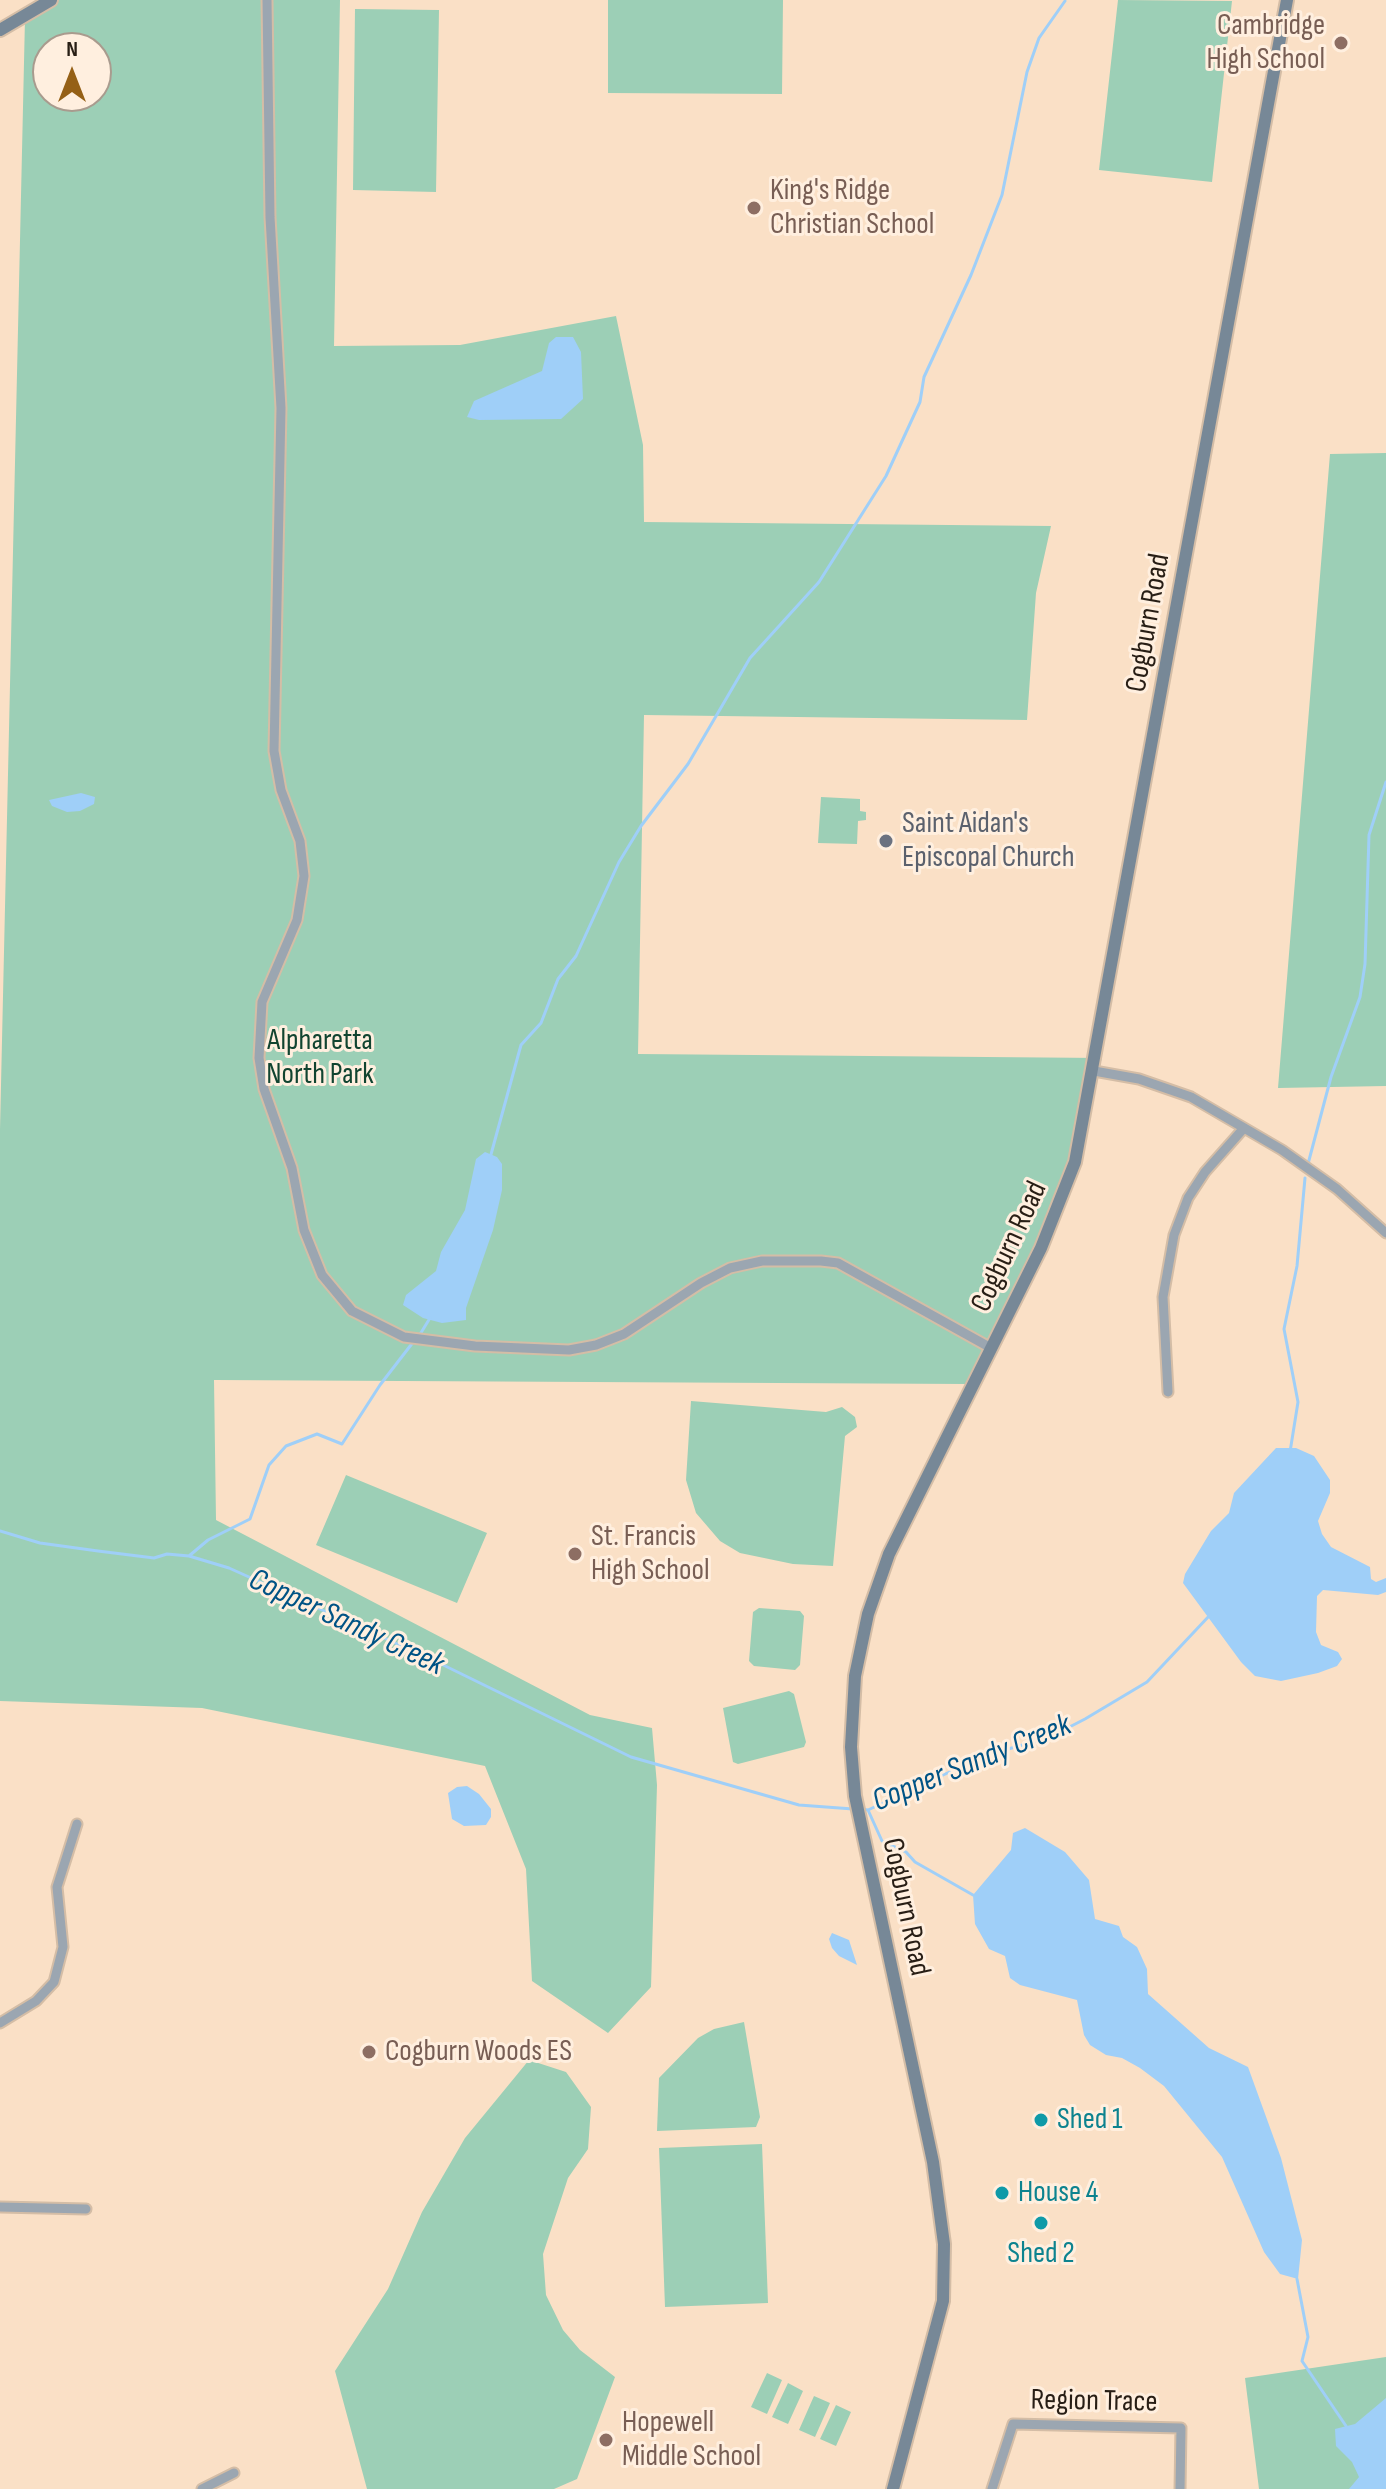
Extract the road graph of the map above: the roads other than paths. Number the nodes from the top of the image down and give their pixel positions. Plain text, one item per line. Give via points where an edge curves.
1 (51, 0) edge
2 (267, 0) edge
3 (1287, 0) edge
4 (0, 30) edge
5 (1094, 1071) junction
6 (1244, 1128) junction
7 (1386, 1233) edge
8 (991, 1348) junction
9 (1168, 1392) dead end
10 (77, 1824) dead end
11 (0, 2023) edge
12 (0, 2207) edge
13 (86, 2209) dead end
14 (234, 2473) dead end
15 (202, 2489) edge
16 (893, 2489) edge
17 (992, 2489) edge
18 (1180, 2489) edge

1 - 4 street
2 - 8 street via 270,217 281,408 274,751 281,790 300,841 304,881 293,930 264,994 259,1058 264,1089 292,1168 304,1230 322,1275 352,1311 404,1337 569,1350 624,1334 730,1268 784,1259 829,1262
3 - 5 street, Cogburn Road
5 - 6 street via 1191,1097
5 - 8 street, Cogburn Road via 1063,1196
6 - 7 street via 1337,1189
6 - 9 street via 1197,1185 1174,1235 1163,1297
8 - 16 street, Cogburn Road via 889,1554 868,1614 855,1676 855,1796 933,2162 944,2244 943,2301
10 - 11 street via 57,1887 63,1947 54,1982 36,2001
12 - 13 street
14 - 15 street
17 - 18 street, Region Trace via 1013,2424 1181,2428

